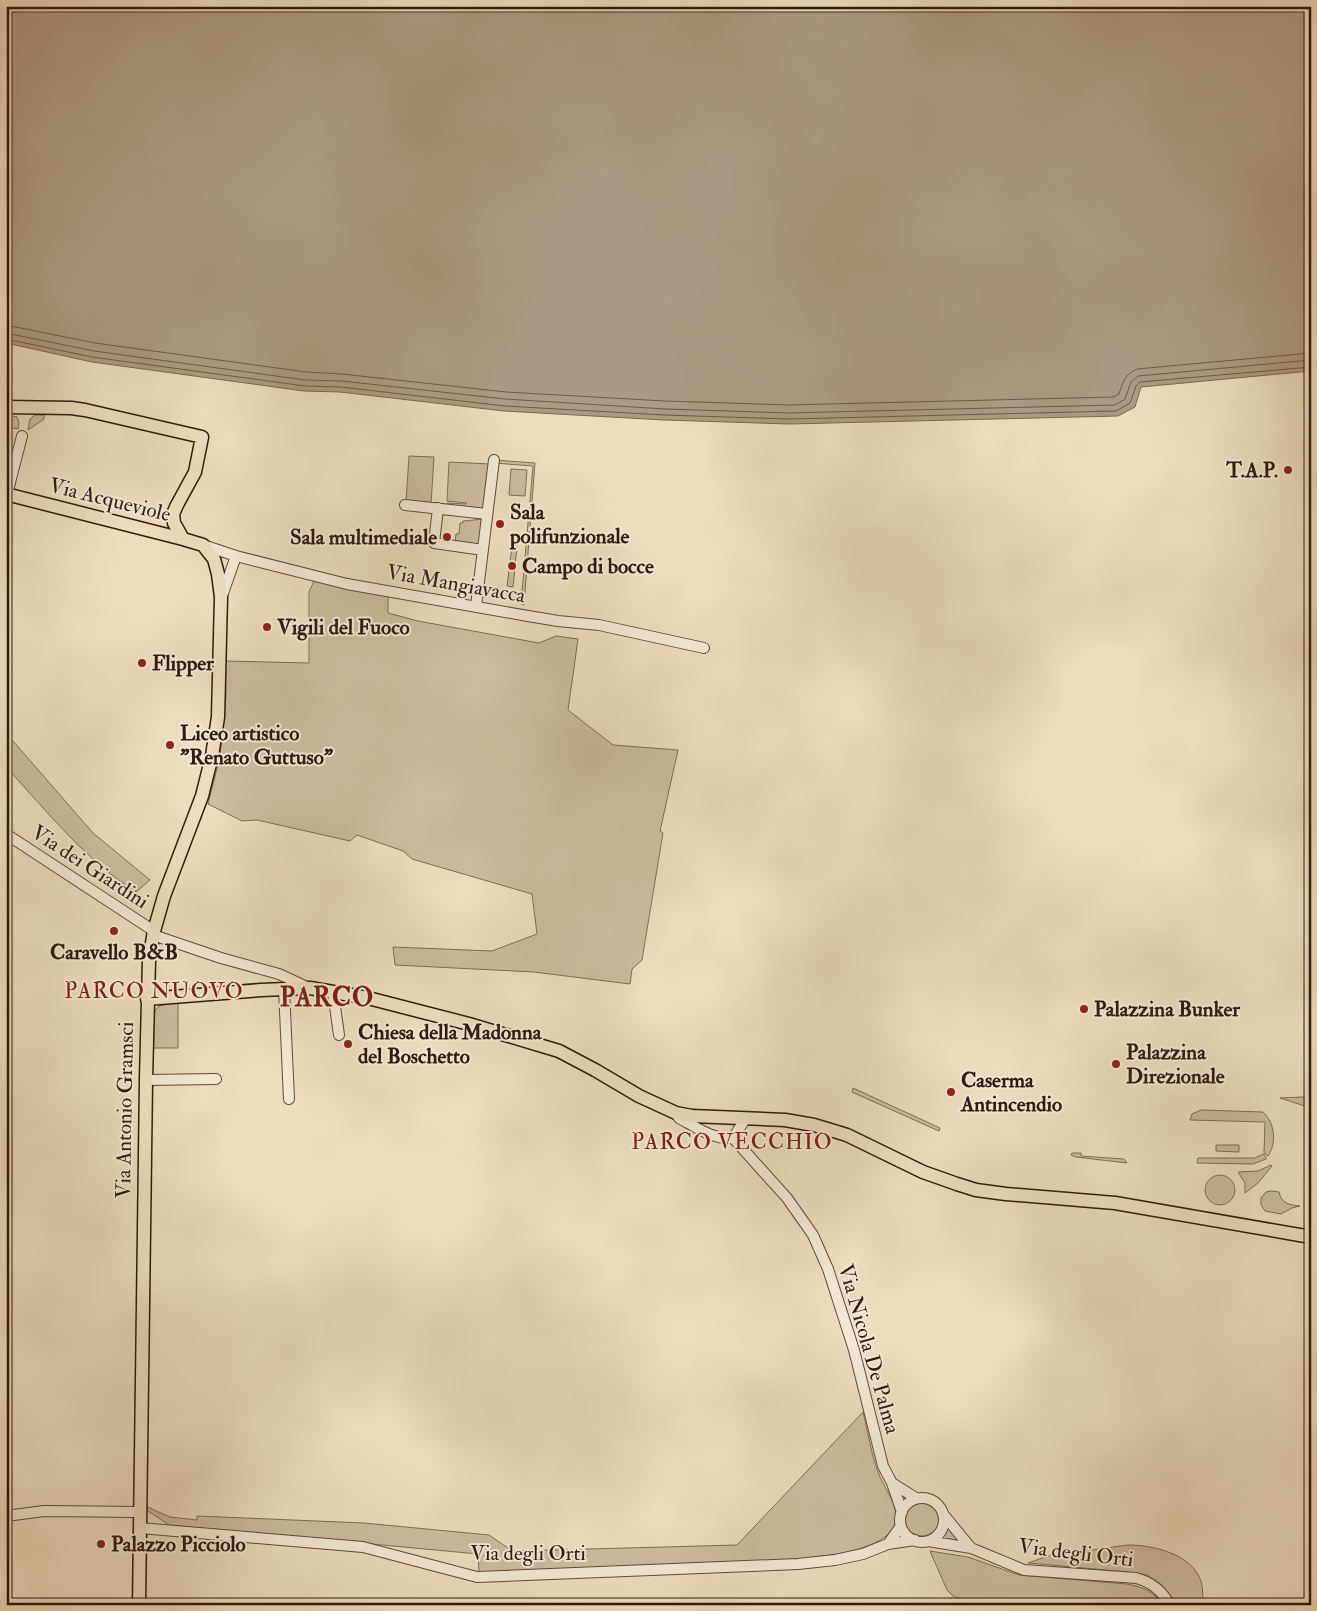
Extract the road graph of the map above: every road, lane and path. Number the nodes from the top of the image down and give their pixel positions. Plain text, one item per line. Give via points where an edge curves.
1 (6, 407) edge
2 (22, 436) dead end
3 (494, 460) dead end
4 (7, 494) edge
5 (405, 505) dead end
6 (438, 508) junction
7 (487, 514) junction
8 (183, 539) junction
9 (203, 546) junction
10 (483, 550) junction
11 (236, 556) junction
12 (221, 597) junction
13 (476, 606) junction
14 (704, 648) dead end
15 (6, 834) edge
16 (157, 935) junction
17 (310, 988) junction
18 (284, 989) junction
19 (333, 992) junction
20 (147, 999) junction
21 (339, 1035) dead end
22 (146, 1080) junction
23 (216, 1080) dead end
24 (289, 1098) dead end
25 (676, 1113) junction
26 (746, 1118) junction
27 (733, 1138) junction
28 (1051, 1197) junction
29 (1311, 1230) edge
30 (1311, 1237) edge
31 (892, 1483) junction
32 (916, 1498) junction
33 (140, 1512) junction
34 (902, 1512) junction
35 (943, 1514) junction
36 (6, 1516) edge
37 (901, 1526) junction
38 (140, 1528) junction
39 (915, 1540) junction
40 (928, 1540) junction
41 (888, 1544) junction
42 (971, 1548) junction
43 (139, 1605) edge
44 (1170, 1605) edge

1 - 8 main road via 71,408 202,437 195,472 173,514
2 - 4 street
3 - 7 street
4 - 8 main road, Via Acqueviole
5 - 6 street
6 - 7 street
6 - 10 street via 434,543
7 - 10 street
8 - 9 main road, Via Acqueviole
9 - 11 street, Via Mangiavacca
9 - 12 main road, Via Antonio Gramsci via 214,559
10 - 13 street
11 - 12 street, Via Antonio Gramsci
11 - 13 street, Via Mangiavacca via 347,584
12 - 16 main road, Via Antonio Gramsci via 218,717 212,756 202,796 164,896
13 - 14 street, Via Mangiavacca via 599,625
15 - 16 street, Via dei Giardini
16 - 17 street, Via dei Giardini via 220,958 279,974
16 - 20 main road, Via Antonio Gramsci via 149,960
17 - 18 main road
17 - 19 main road
18 - 20 main road
18 - 24 street
19 - 21 street
19 - 25 main road via 403,1006 546,1047
20 - 22 main road, Via Antonio Gramsci
22 - 23 street
22 - 33 main road, Via Antonio Gramsci
25 - 26 main road
25 - 27 street via 679,1118 713,1136
26 - 27 street
26 - 28 main road via 784,1120 832,1130 923,1172 976,1190
27 - 31 street, Via Nicola De Palma via 787,1198 813,1235 828,1269 851,1341 883,1466
28 - 29 main road via 1100,1196 1136,1200
28 - 30 main road via 1134,1206
31 - 32 street
31 - 34 street, Via Nicola De Palma
32 - 34 street
32 - 35 street via 930,1499
33 - 36 street via 44,1511
33 - 38 main road, Via Antonio Gramsci
34 - 37 street
35 - 40 street via 940,1533
35 - 42 street, Via degli Orti
37 - 39 street
37 - 41 street
38 - 41 street, Via degli Orti via 363,1547 477,1577 798,1564 863,1554
38 - 43 main road, Via Antonio Gramsci
39 - 40 street
39 - 41 street, Via degli Orti
40 - 42 street, Via degli Orti
42 - 44 street, Via degli Orti via 1024,1570 1145,1580 1158,1589

